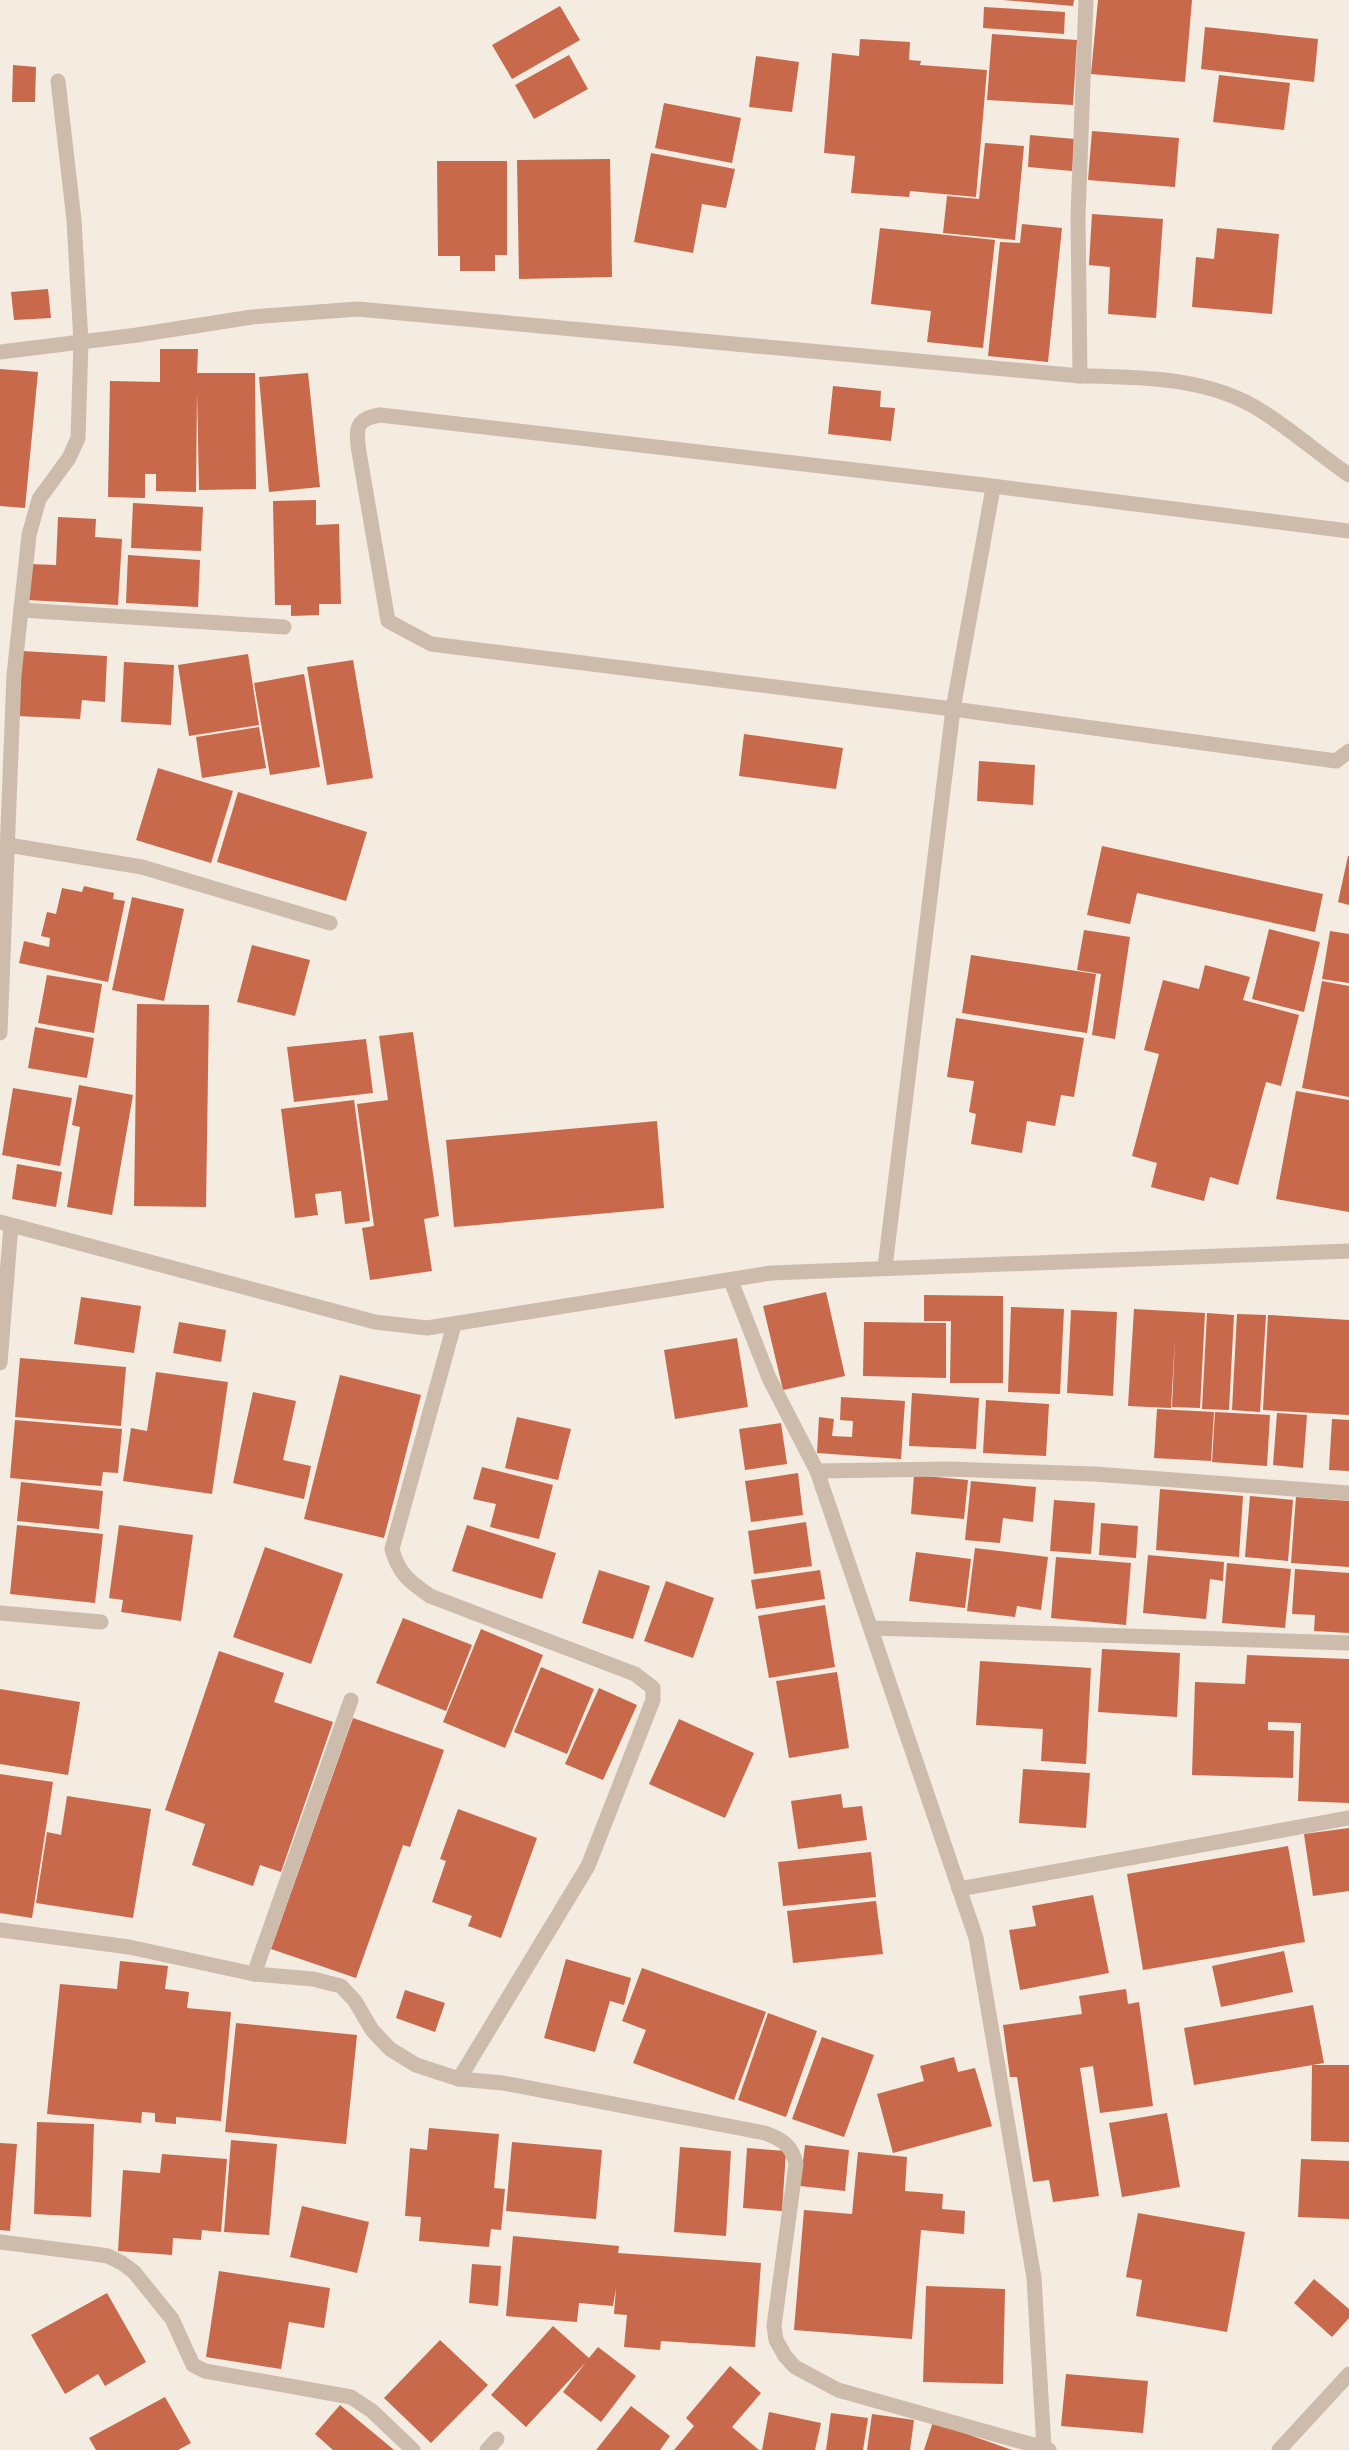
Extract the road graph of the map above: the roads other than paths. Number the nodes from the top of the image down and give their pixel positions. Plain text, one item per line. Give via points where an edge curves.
1 (1086, 0) edge
2 (58, 81) dead end
3 (81, 342) junction
4 (0, 352) edge
5 (1080, 376) junction
6 (1349, 475) edge
7 (993, 488) junction
8 (1349, 531) edge
9 (21, 610) junction
10 (284, 627) dead end
11 (953, 709) junction
12 (1349, 751) edge
13 (8, 845) junction
14 (330, 923) dead end
15 (0, 1033) edge
16 (5, 1223) edge
17 (1349, 1251) edge
18 (885, 1267) junction
19 (731, 1281) junction
20 (454, 1325) junction
21 (0, 1363) edge
22 (817, 1470) junction
23 (1349, 1493) edge
24 (0, 1613) edge
25 (101, 1622) dead end
26 (872, 1628) junction
27 (1349, 1643) edge
28 (351, 1700) dead end
29 (1349, 1818) edge
30 (959, 1889) junction
31 (0, 1930) edge
32 (254, 1974) junction
33 (459, 2079) junction
34 (0, 2242) edge
35 (1349, 2374) edge
36 (1047, 2449) edge
37 (413, 2450) edge
38 (1278, 2450) edge

1 - 5 street via 1078,217
2 - 3 street via 74,220
3 - 4 street
3 - 5 street via 252,317 358,309
3 - 9 street via 78,438 69,458 39,499 29,535
5 - 6 street via 1150,377 1213,390 1262,411
7 - 8 street
7 - 11 street
7 - 11 street via 380,415 369,417 358,428 388,621 401,630 431,644
9 - 10 street
9 - 13 street via 14,675
11 - 12 street via 1336,761
11 - 18 street
13 - 14 street via 142,867
13 - 15 street
16 - 20 street via 375,1322 427,1328
16 - 21 street
17 - 18 street
18 - 19 street via 771,1272
19 - 20 street
19 - 22 street via 769,1378
20 - 33 street via 392,1549 397,1566 407,1580 430,1596 635,1674 653,1688 653,1700 588,1866
22 - 23 street via 1094,1474
22 - 26 street
24 - 25 street
26 - 27 street
26 - 30 street
28 - 32 street
29 - 30 street
30 - 36 street via 975,1938 1034,2278
31 - 32 street via 129,1947
32 - 33 street via 313,1979 340,1986 390,2049 416,2065
33 - 36 street via 503,2083 765,2133 782,2140 794,2153 796,2163 774,2326 785,2356 795,2367 838,2390
34 - 37 street via 108,2256 134,2272 172,2319 193,2365 205,2371 351,2397 372,2411
35 - 38 street

